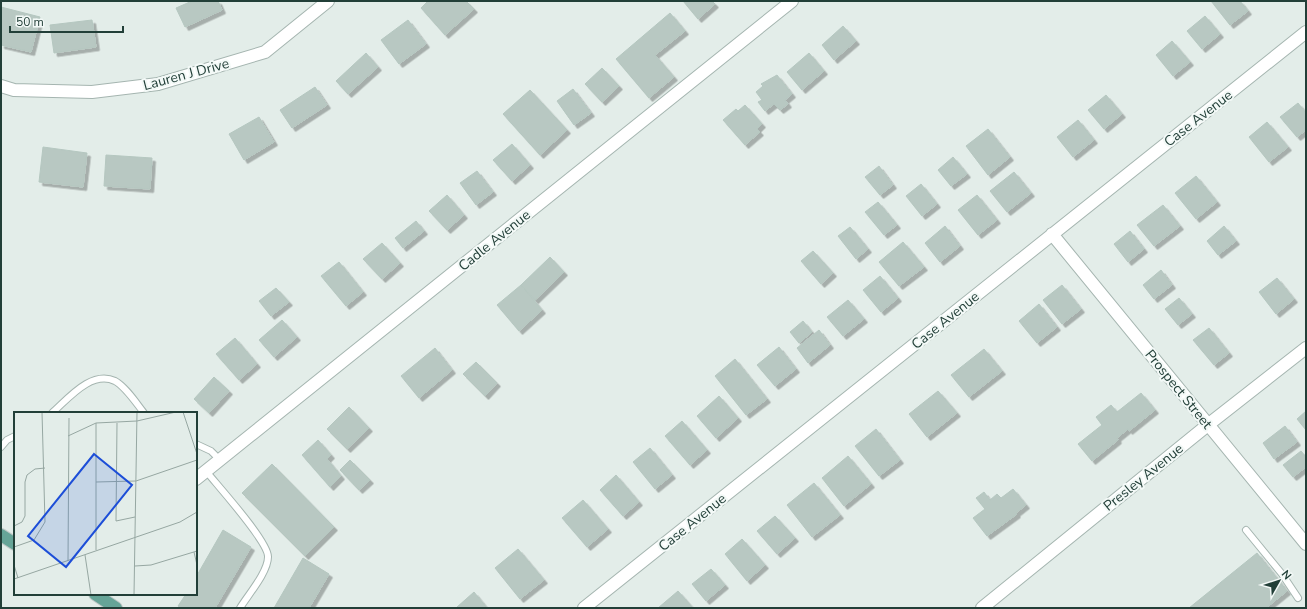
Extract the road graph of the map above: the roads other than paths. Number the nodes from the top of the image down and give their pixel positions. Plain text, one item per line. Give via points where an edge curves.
1 (328, 1) edge
2 (792, 1) edge
3 (1306, 32) edge
4 (1, 86) edge
5 (1052, 234) junction
6 (1306, 348) edge
7 (53, 412) edge
8 (143, 412) edge
9 (1208, 424) junction
10 (14, 436) edge
11 (197, 444) edge
12 (1, 447) edge
13 (220, 460) junction
14 (206, 471) junction
15 (197, 478) edge
16 (1246, 530) dead end
17 (1, 535) edge
18 (14, 543) edge
19 (1306, 544) edge
20 (96, 595) edge
21 (1298, 598) dead end
22 (116, 608) edge
23 (240, 608) edge
24 (584, 608) edge
25 (982, 608) edge

1 - 4 street, Lauren J Drive via 265,52 158,84 92,92 14,90
2 - 13 street, Cadle Avenue
3 - 5 street, Case Avenue
5 - 9 street, Prospect Street
5 - 24 street, Case Avenue
6 - 9 street, Presley Avenue
7 - 8 lane via 82,387 100,378 115,381
9 - 19 street, Prospect Street
9 - 25 street, Presley Avenue
10 - 12 lane
11 - 13 lane via 211,451
13 - 14 street, Cadle Avenue
14 - 15 street, Cadle Avenue
14 - 23 lane via 263,542 269,557 264,571
16 - 21 lane
17 - 18 main road
20 - 22 main road

